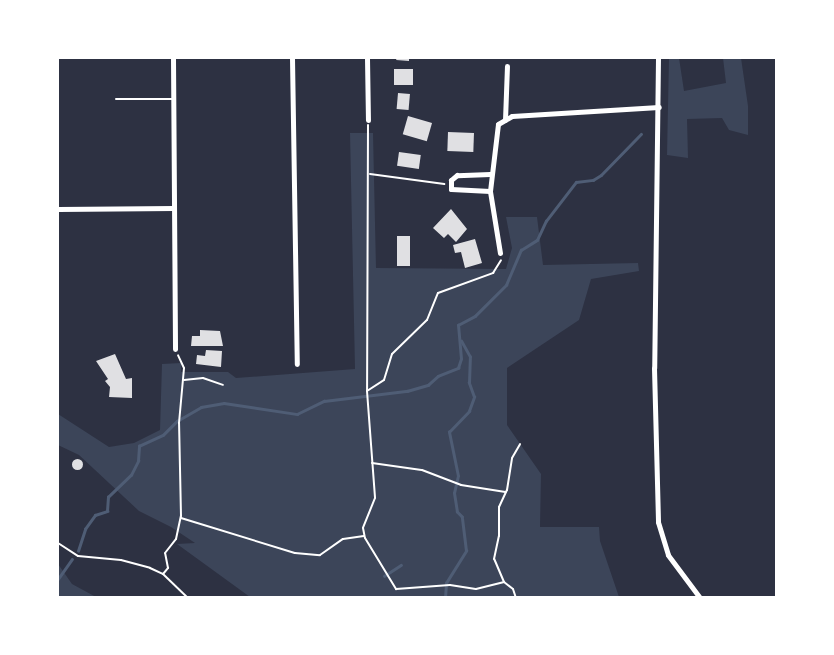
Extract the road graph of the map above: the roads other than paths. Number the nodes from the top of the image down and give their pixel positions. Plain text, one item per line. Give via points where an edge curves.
1 (173, 58) edge
2 (292, 58) edge
3 (367, 58) edge
4 (658, 58) edge
5 (507, 66) dead end
6 (116, 99) dead end
7 (174, 99) junction
8 (659, 106) junction
9 (368, 120) road end
10 (505, 120) junction
11 (490, 174) junction
12 (490, 191) junction
13 (174, 208) junction
14 (58, 209) edge
15 (500, 253) road end
16 (175, 349) road end
17 (298, 364) dead end
18 (700, 598) edge

1 - 7 street
2 - 17 street
3 - 9 street
4 - 8 street
5 - 10 street
6 - 7 lane
7 - 13 street
8 - 10 street via 512,116
8 - 18 street via 654,358 658,522 668,555
10 - 11 street via 498,124
11 - 12 street
11 - 12 street via 457,175 451,180 451,189
12 - 15 street
13 - 14 street
13 - 16 street

